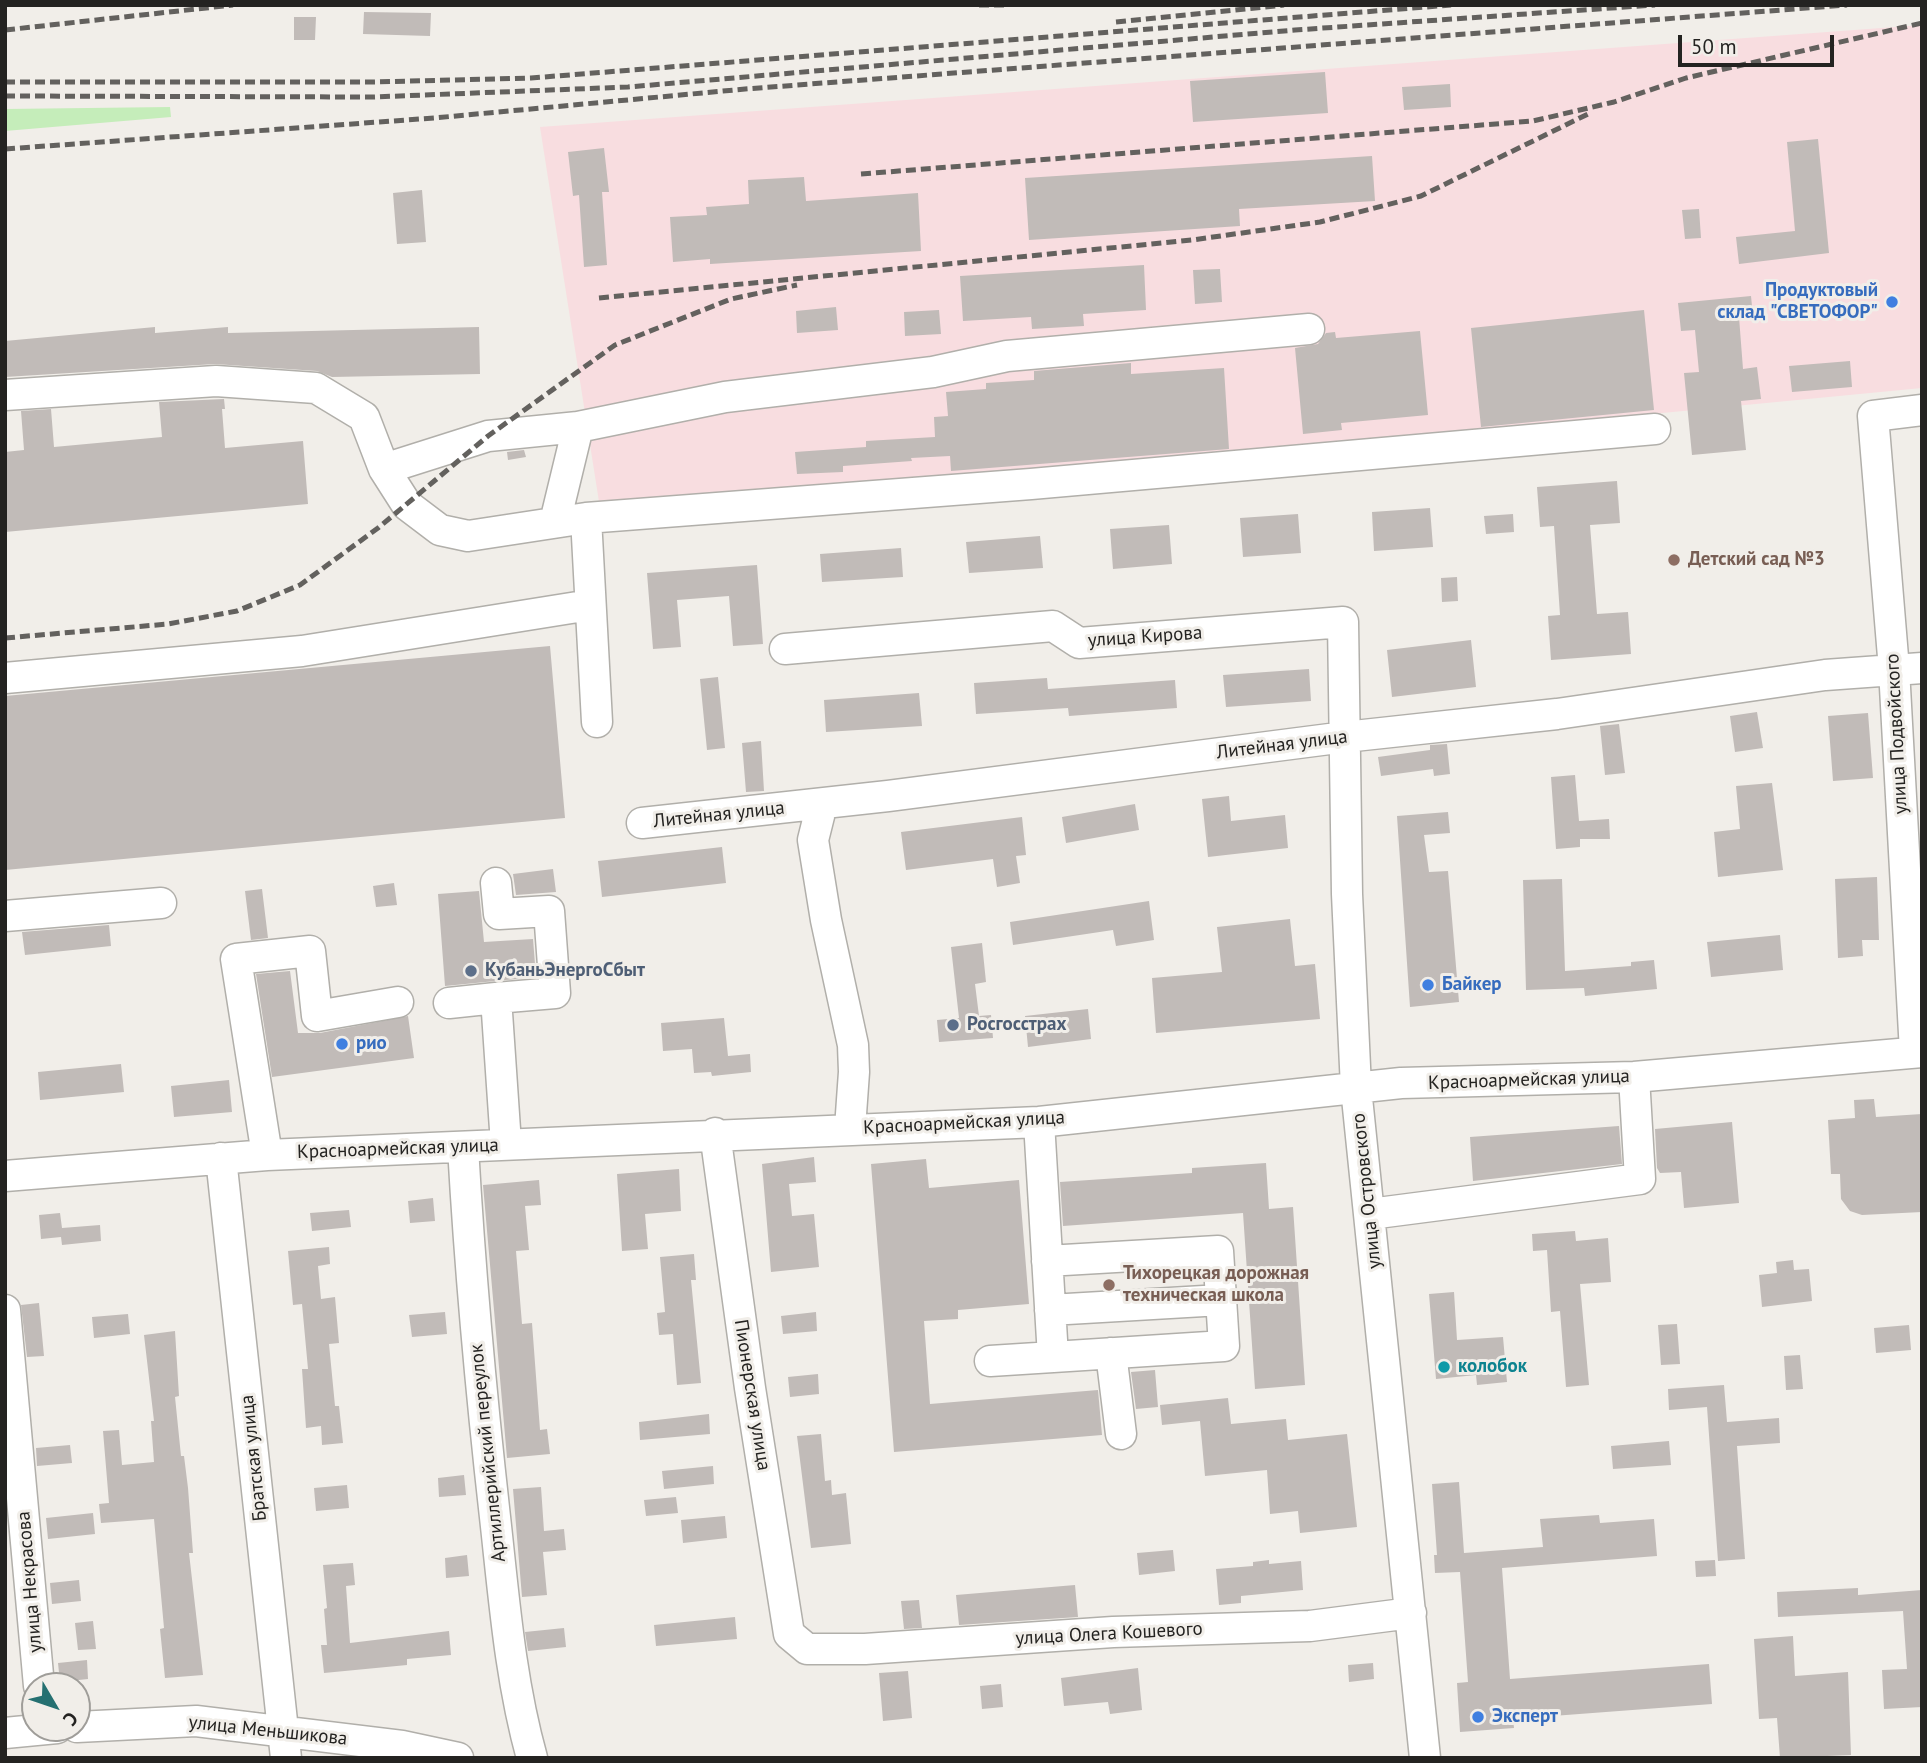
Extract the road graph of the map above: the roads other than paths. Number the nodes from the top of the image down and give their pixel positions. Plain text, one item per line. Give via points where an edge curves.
1 (1309, 329) dead end
2 (5, 395) edge
3 (1922, 410) edge
4 (578, 427) junction
5 (1655, 429) dead end
6 (384, 469) junction
7 (586, 517) junction
8 (555, 523) junction
9 (590, 605) junction
10 (1343, 622) joint
11 (785, 649) dead end
12 (1908, 668) edge
13 (5, 678) edge
14 (597, 722) dead end
15 (1345, 737) junction
16 (822, 804) junction
17 (642, 823) dead end
18 (496, 883) dead end
19 (162, 903) dead end
20 (5, 916) edge
21 (496, 998) junction
22 (398, 1002) dead end
23 (449, 1003) dead end
24 (1918, 1052) edge
25 (1634, 1077) junction
26 (1356, 1088) junction
27 (1039, 1122) junction
28 (850, 1128) junction
29 (715, 1133) junction
30 (506, 1144) junction
31 (463, 1147) junction
32 (267, 1154) junction
33 (221, 1158) junction
34 (5, 1176) edge
35 (1370, 1214) junction
36 (1047, 1261) junction
37 (1221, 1300) junction
38 (5, 1310) edge
39 (1050, 1310) junction
40 (1111, 1353) junction
41 (1053, 1357) junction
42 (990, 1361) dead end
43 (1121, 1434) dead end
44 (1411, 1613) junction
45 (807, 1649) joint
46 (38, 1672) edge
47 (91, 1726) edge
48 (285, 1744) edge
49 (457, 1758) edge
50 (532, 1758) edge
51 (1425, 1758) edge

1 - 4 street via 1007,356 933,372 725,397
2 - 6 street via 216,381 316,388 364,417
3 - 12 street, улица Подвойского via 1873,416
4 - 6 street via 488,436
4 - 8 street
5 - 7 street via 1031,484
6 - 8 street via 407,505 440,530 468,536
7 - 8 street
7 - 9 street
9 - 13 street via 302,651
9 - 14 street
10 - 11 street, улица Кирова via 1079,643 1053,626
10 - 15 street, улица Островского
12 - 15 street, Литейная улица
12 - 24 street, улица Подвойского
15 - 16 street, Литейная улица
15 - 26 street, улица Островского
16 - 17 street, Литейная улица
16 - 28 street via 813,839 853,1045
18 - 21 street via 499,914 549,911 555,993
19 - 20 street
21 - 23 street
21 - 30 street
22 - 32 street via 317,1016 310,951 236,960
24 - 25 street, Красноармейская улица
25 - 26 street, Красноармейская улица
25 - 35 street via 1640,1179
26 - 27 street, Красноармейская улица
26 - 35 street, улица Островского
27 - 28 street, Красноармейская улица
27 - 36 street
28 - 29 street, Красноармейская улица
29 - 30 street, Красноармейская улица
29 - 45 street, Пионерская улица via 789,1634
30 - 31 street, Красноармейская улица
31 - 32 street, Красноармейская улица
31 - 50 street, Артиллерийский переулок via 472,1309 507,1624 520,1716
32 - 33 street, Красноармейская улица
33 - 34 street, Красноармейская улица
33 - 48 street, Братская улица
35 - 44 street, улица Островского
36 - 37 street via 1218,1251
36 - 39 street
37 - 39 street
37 - 40 street via 1224,1346
38 - 46 street, улица Некрасова
39 - 41 street
40 - 41 street
40 - 43 street
41 - 42 street
44 - 45 street, улица Олега Кошевого via 1310,1626
44 - 51 street, улица Островского
47 - 48 street, улица Меньшикова via 195,1721
48 - 49 street, улица Меньшикова via 402,1746

